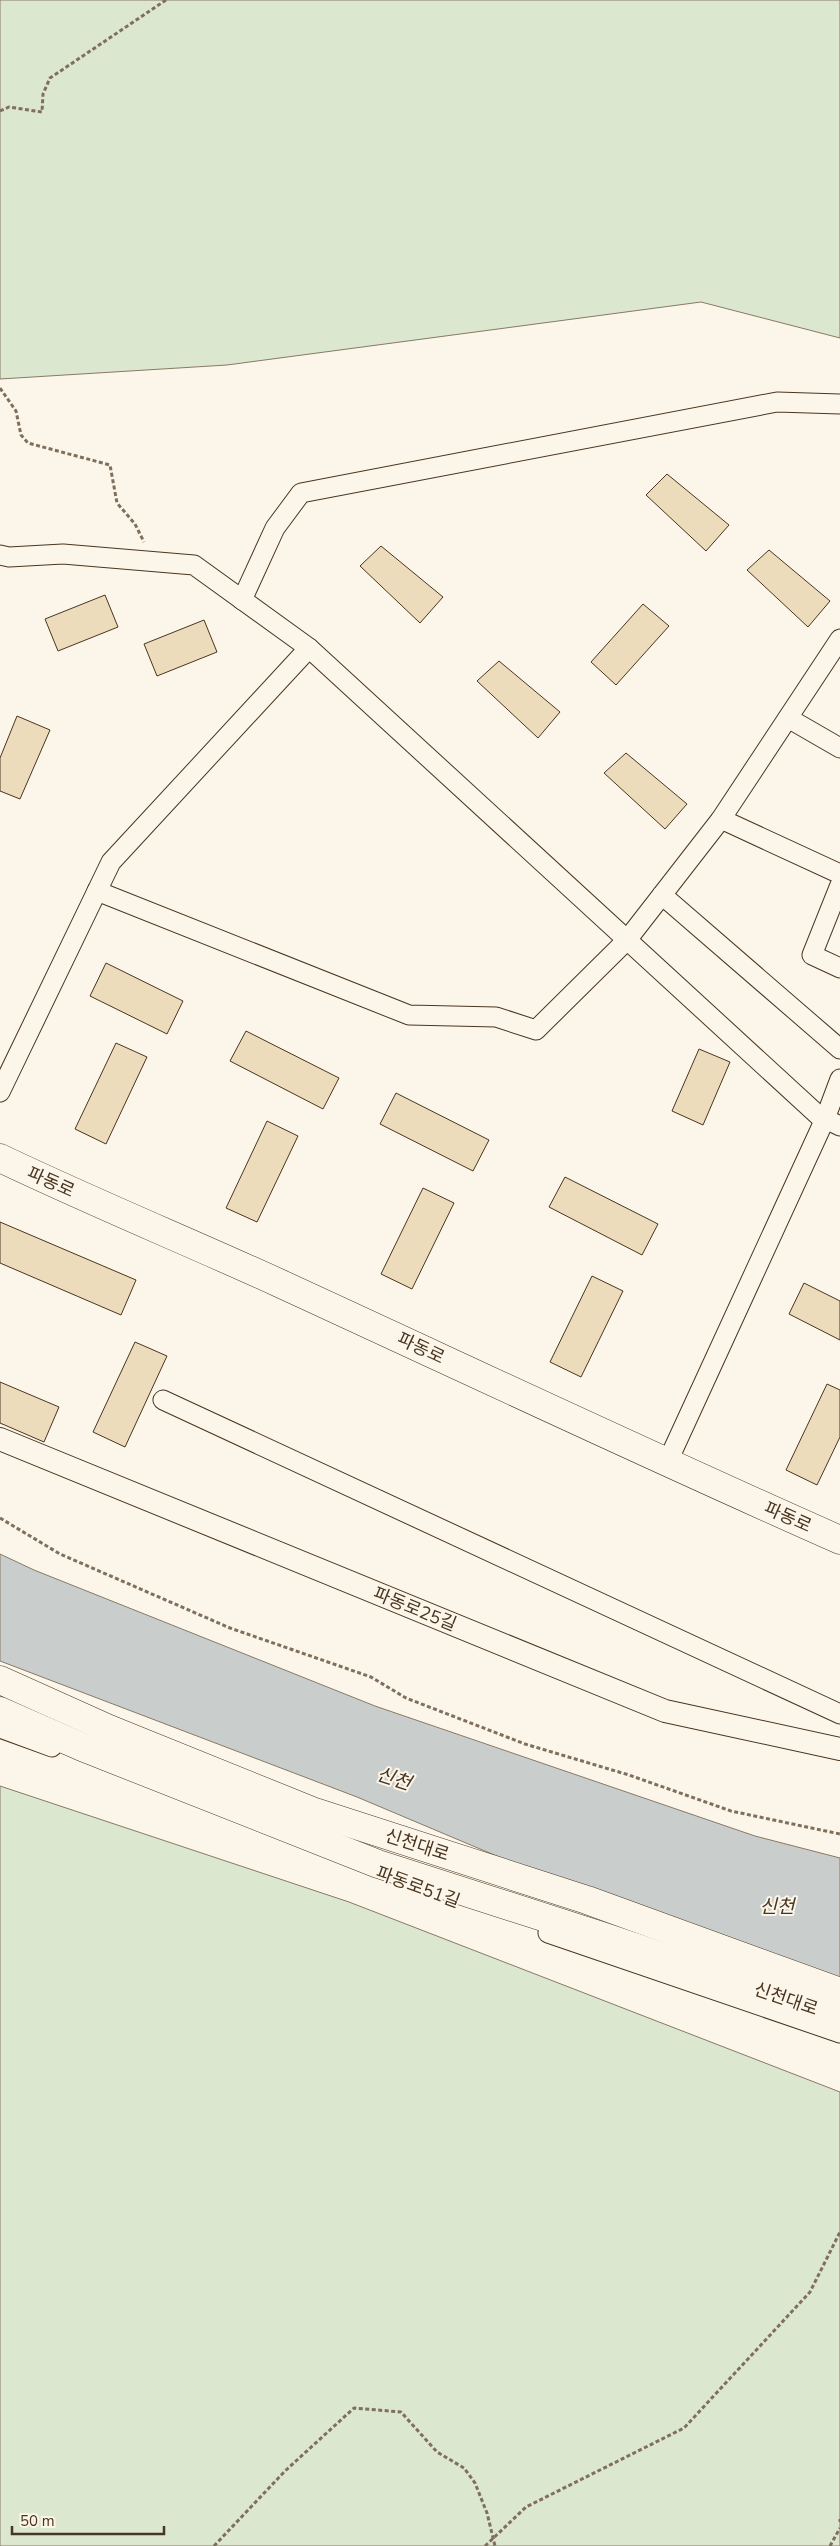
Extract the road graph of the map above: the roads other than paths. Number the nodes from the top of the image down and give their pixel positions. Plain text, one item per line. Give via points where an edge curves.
1 (840, 404) edge
2 (0, 555) edge
3 (242, 600) junction
4 (840, 639) edge
5 (309, 648) junction
6 (788, 718) junction
7 (840, 748) edge
8 (720, 819) junction
9 (840, 874) edge
10 (840, 885) edge
11 (97, 891) junction
12 (662, 895) junction
13 (627, 940) junction
14 (840, 968) edge
15 (840, 1049) edge
16 (840, 1078) edge
17 (0, 1092) edge
18 (832, 1122) edge
19 (0, 1158) edge
20 (163, 1400) dead end
21 (0, 1440) edge
22 (667, 1463) junction
23 (840, 1540) edge
24 (0, 1680) edge
25 (0, 1711) edge
26 (840, 1714) edge
27 (0, 1728) edge
28 (840, 1749) edge
29 (840, 1992) edge
30 (840, 2017) edge
31 (840, 2033) edge

1 - 3 street via 777,402 301,493 275,528
2 - 3 street via 63,554 194,565
3 - 5 street
4 - 6 street
5 - 11 street via 111,862
5 - 13 street
6 - 7 street
6 - 8 street
8 - 9 street
8 - 12 street
10 - 14 street via 812,955
11 - 13 street via 409,1014 496,1017 536,1030
11 - 17 street
12 - 13 street
12 - 15 street
13 - 18 street via 819,1116
16 - 18 street
18 - 22 street
19 - 22 main road, 파동로
20 - 26 street
21 - 28 street, 파동로25길 via 665,1711
22 - 23 main road, 파동로
24 - 29 main road, 신천대로 via 110,1729 312,1811 587,1900
25 - 30 main road, 신천대로 via 82,1747 378,1864
27 - 31 street, 파동로51길 via 408,1884

